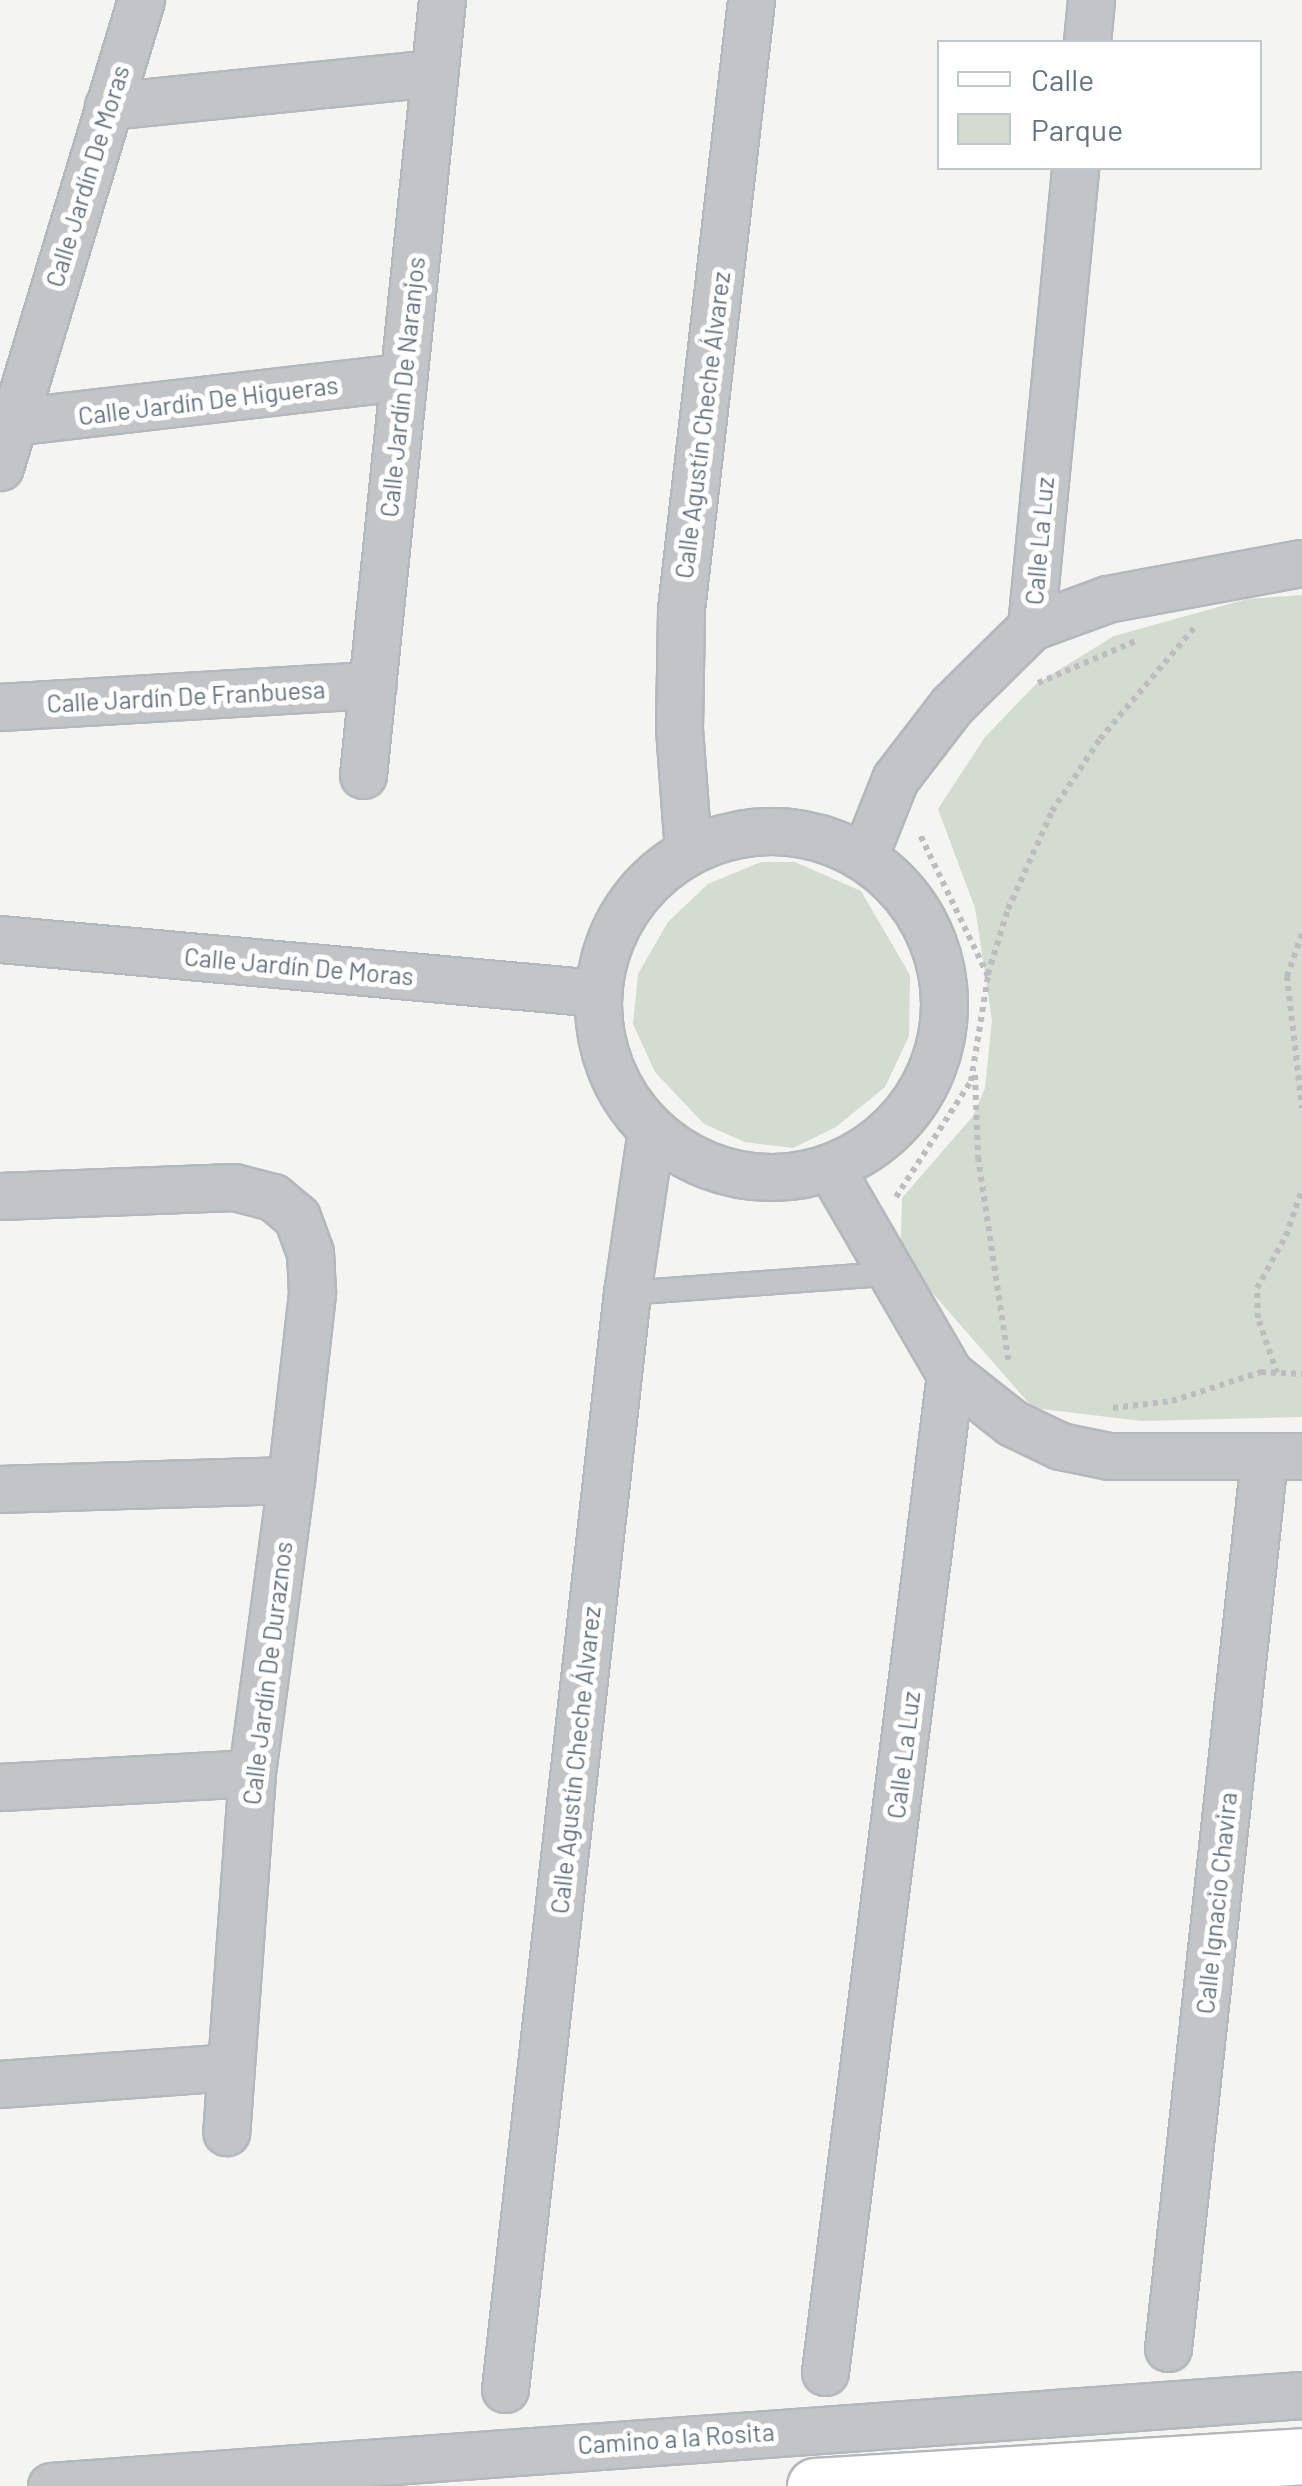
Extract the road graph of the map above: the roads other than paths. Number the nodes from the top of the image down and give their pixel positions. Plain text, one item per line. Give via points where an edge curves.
1 (141, 0) edge
2 (442, 0) edge
3 (751, 0) edge
4 (1091, 0) edge
5 (1087, 40) edge
6 (434, 73) junction
7 (108, 106) junction
8 (1075, 170) edge
9 (403, 378) junction
10 (12, 422) junction
11 (0, 467) edge
12 (1302, 564) edge
13 (1030, 627) junction
14 (372, 685) junction
15 (0, 708) edge
16 (364, 774) dead end
17 (688, 850) junction
18 (864, 857) junction
19 (0, 939) edge
20 (597, 992) junction
21 (651, 1131) junction
22 (831, 1169) junction
23 (0, 1196) edge
24 (886, 1274) junction
25 (627, 1293) junction
26 (950, 1374) junction
27 (1283, 1457) edge
28 (292, 1480) junction
29 (0, 1489) edge
30 (252, 1773) junction
31 (0, 1787) edge
32 (230, 2067) junction
33 (0, 2084) edge
34 (226, 2132) dead end
35 (1168, 2348) dead end
36 (826, 2372) dead end
37 (505, 2390) dead end
38 (1302, 2395) edge
39 (1302, 2456) edge
40 (838, 2485) edge
41 (51, 2486) edge

1 - 7 street, Calle Jardín De Moras
2 - 6 street, Calle Jardín De Naranjos
3 - 17 street, Calle Agustín Cheche Álvarez via 681,609 679,726
4 - 5 street
6 - 7 street
6 - 9 street, Calle Jardín De Naranjos
7 - 10 street, Calle Jardín De Moras
8 - 13 street, Calle La Luz
9 - 10 street, Calle Jardín De Higueras
9 - 14 street, Calle Jardín De Naranjos
10 - 11 street, Calle Jardín De Moras
12 - 13 street via 1107,599
13 - 18 street, Calle La Luz via 952,704 894,778
14 - 15 street, Calle Jardín De Franbuesa
14 - 16 street, Calle Jardín De Naranjos
17 - 18 street via 731,834 776,830 822,837
17 - 20 street via 652,876 625,910 606,950
18 - 22 street via 906,894 934,942 945,996 941,1032 916,1101 880,1142
19 - 20 street, Calle Jardín De Moras
20 - 21 street via 602,1043 614,1075
21 - 22 street via 688,1158 731,1174 777,1179
21 - 25 street, Calle Agustín Cheche Álvarez
22 - 24 street
23 - 28 street, Calle Jardín De Duraznos via 234,1186 272,1197 297,1217 310,1252 312,1293
24 - 25 lane
24 - 26 street
25 - 37 street, Calle Agustín Cheche Álvarez
26 - 27 street via 1012,1424 1060,1446 1109,1456
26 - 36 street, Calle La Luz
27 - 35 street, Calle Ignacio Chavira
28 - 29 street
28 - 30 street, Calle Jardín De Duraznos
30 - 31 street
30 - 32 street, Calle Jardín De Duraznos
32 - 33 street
32 - 34 street, Calle Jardín De Duraznos
38 - 41 street, Camino a la Rosita
39 - 40 street

